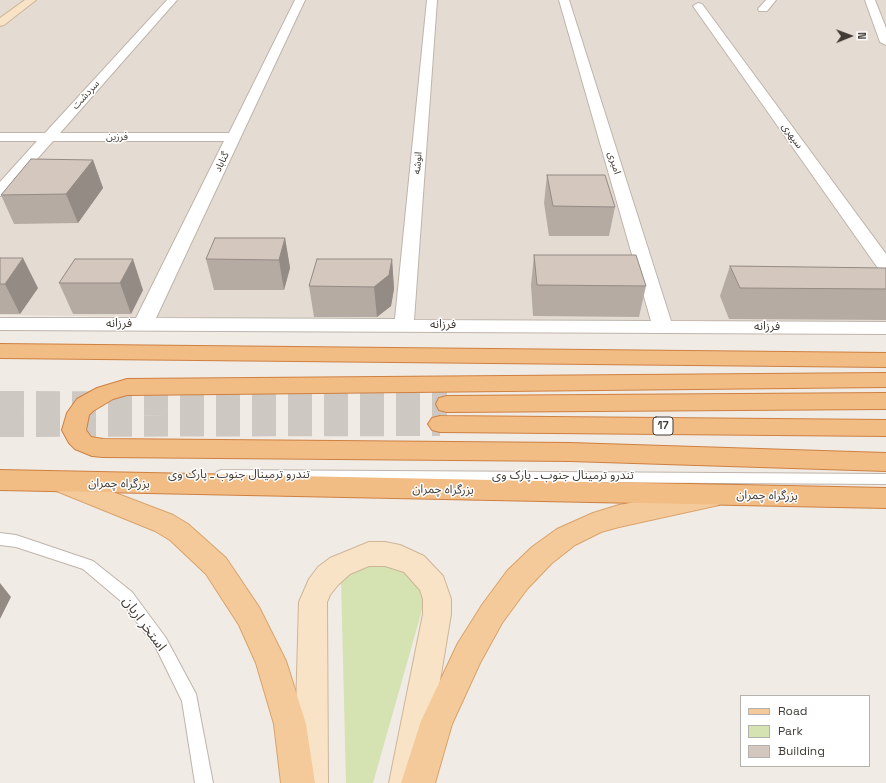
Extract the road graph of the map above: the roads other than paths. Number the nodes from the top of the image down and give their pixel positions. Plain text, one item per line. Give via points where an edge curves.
1 (31, 0) edge
2 (172, 0) edge
3 (300, 0) edge
4 (432, 0) edge
5 (564, 0) edge
6 (771, 0) edge
7 (870, 0) edge
8 (698, 6) dead end
9 (762, 9) dead end
10 (0, 23) edge
11 (886, 42) edge
12 (0, 137) edge
13 (48, 137) junction
14 (233, 138) junction
15 (0, 191) edge
16 (886, 267) edge
17 (0, 324) edge
18 (143, 324) junction
19 (404, 325) junction
20 (663, 327) junction
21 (886, 328) edge
22 (0, 351) edge
23 (886, 360) edge
24 (886, 380) edge
25 (886, 400) edge
26 (886, 428) edge
27 (886, 462) edge
28 (0, 472) edge
29 (886, 479) edge
30 (0, 480) edge
31 (63, 483) junction
32 (723, 495) junction
33 (886, 498) edge
34 (0, 539) edge
35 (204, 783) edge
36 (298, 783) edge
37 (311, 783) edge
38 (406, 783) edge
39 (418, 783) edge

1 - 10 main road
2 - 13 street, سردشت
3 - 14 street, گناباد
4 - 19 street, انوشه
5 - 20 street, امیری
6 - 9 street
7 - 11 street
8 - 16 street, سپهری
12 - 13 street, فرزین
13 - 14 street, فرزین
13 - 15 street, سردشت
14 - 18 street, گناباد
17 - 18 street, فرزانه
18 - 19 street, فرزانه
19 - 20 street, فرزانه
20 - 21 street, فرزانه
22 - 23 highway
24 - 27 highway via 127,387 105,393 85,405 78,413 74,430 83,443 103,448 570,452
25 - 26 highway, 17 via 444,414
28 - 29 lane, تندرو ترمینال جنوب ـ پارک وی
30 - 31 highway, بزرگراه چمران
31 - 32 highway, بزرگراه چمران
31 - 36 main road via 174,529 216,566 236,593 271,661 290,724
32 - 33 highway, بزرگراه چمران
32 - 39 main road via 592,524 566,537 542,555 517,580 492,614 469,653 437,721
34 - 35 lane, استخر اریان via 16,541 88,565 127,597 161,643 190,700
37 - 38 main road via 313,602 328,576 340,566 369,554 385,554 400,557 414,564 433,586 437,599 437,614

